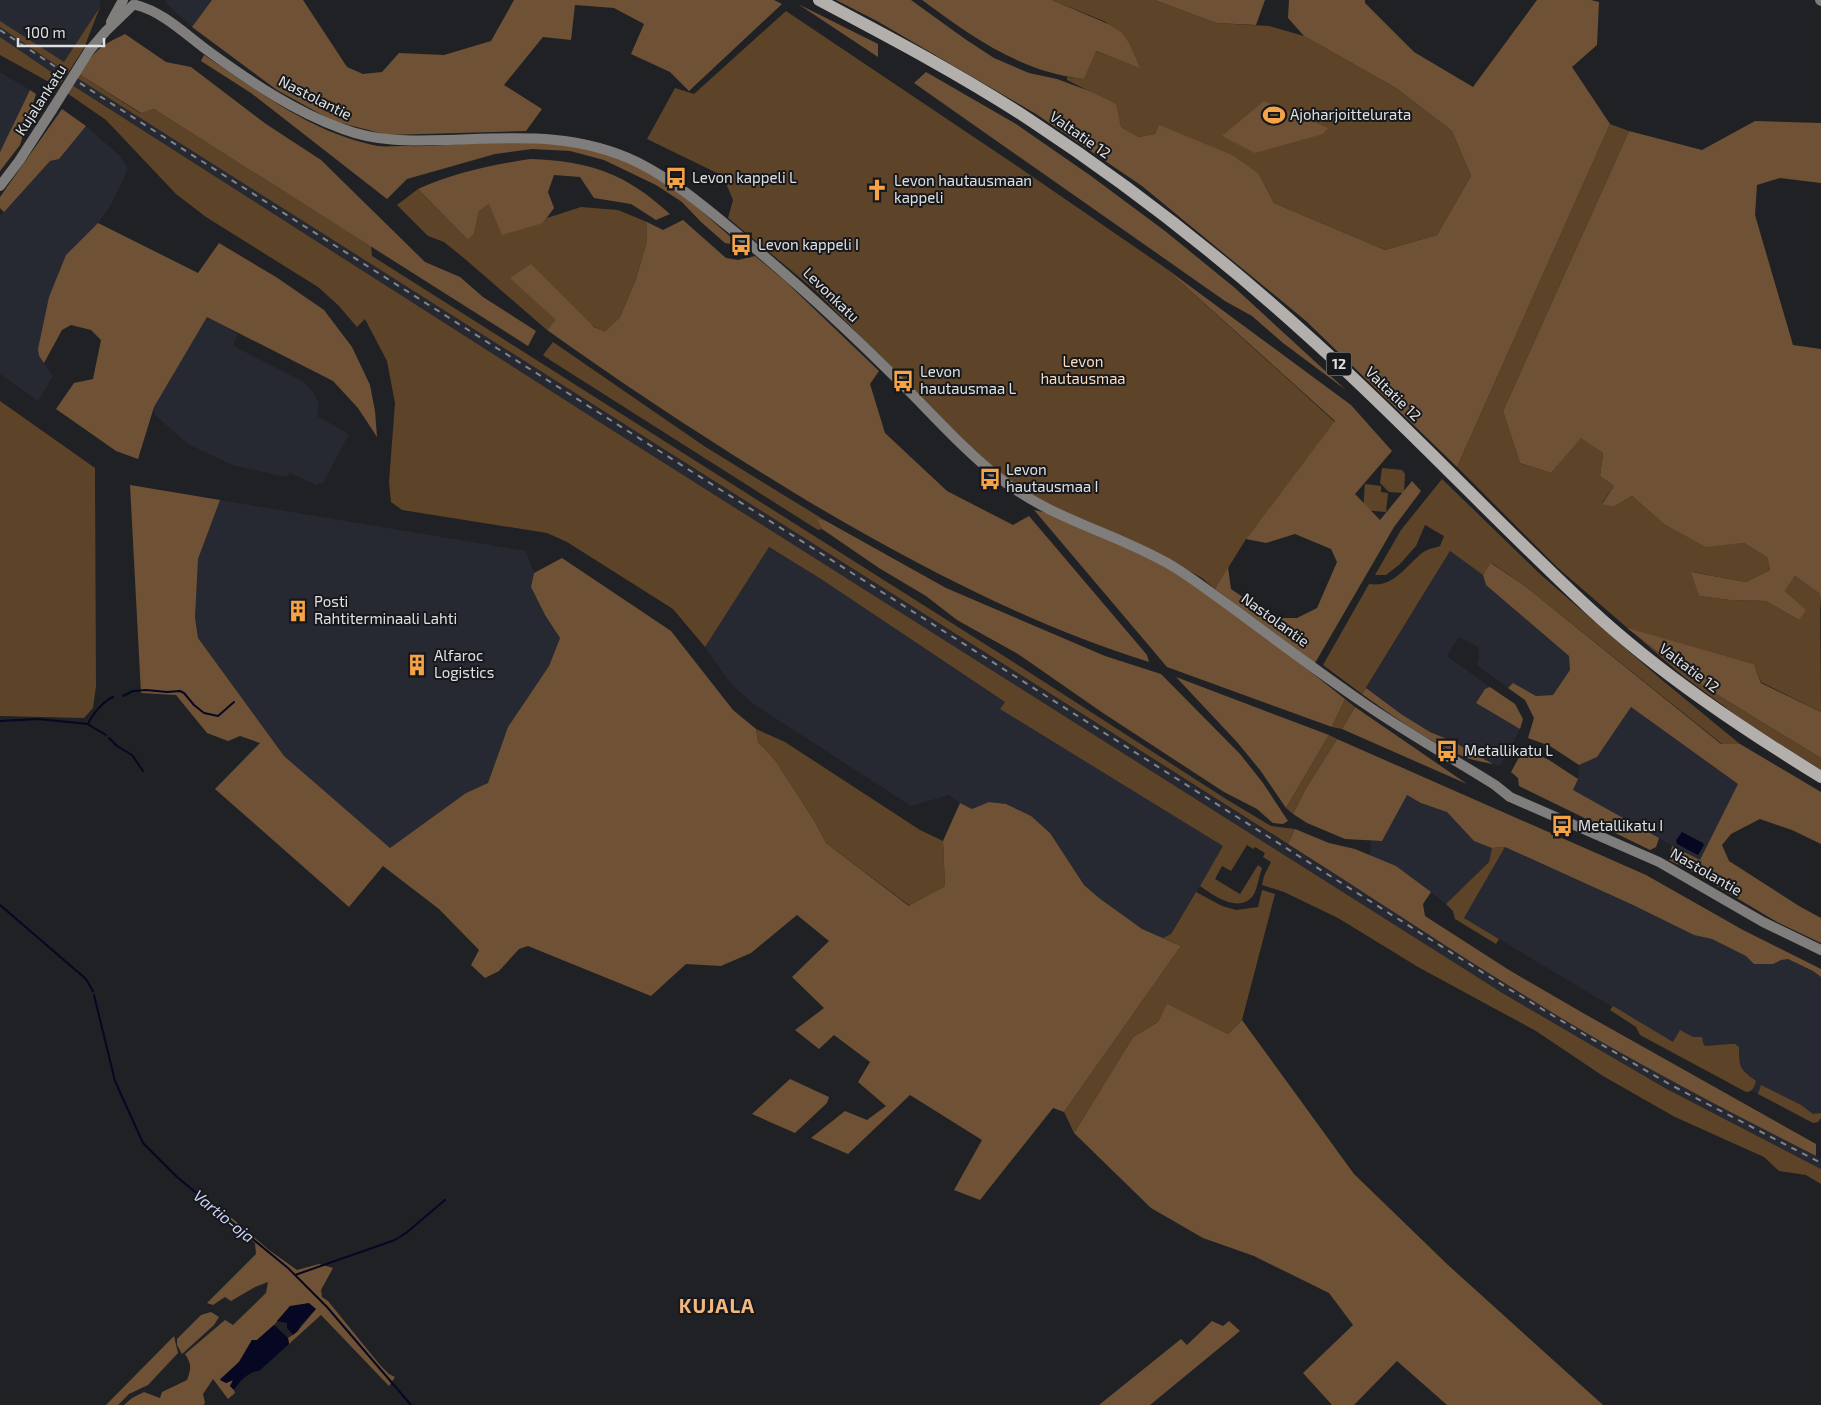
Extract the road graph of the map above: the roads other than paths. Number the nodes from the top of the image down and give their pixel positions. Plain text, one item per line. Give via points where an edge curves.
1 (149, 0) edge
2 (819, 0) edge
3 (132, 2) edge
4 (167, 20) junction
5 (531, 137) joint
6 (0, 185) edge
7 (1028, 498) joint
8 (1821, 778) edge
9 (1821, 950) edge

1 - 4 main road, Nastolantie
2 - 8 highway, Valtatie 12 / 12 via 921,54 1030,120 1182,229 1316,343 1590,609 1684,685
3 - 4 main road, Nastolantie
3 - 6 main road, Kujalankatu, bridge via 89,52
4 - 5 main road, Nastolantie via 283,100 347,131 384,140 408,141
5 - 7 main road, Levonkatu via 582,143 623,156 659,173 701,203 794,281 974,456
7 - 9 main road, Nastolantie via 1192,578 1367,705 1510,797 1659,862 1763,922

